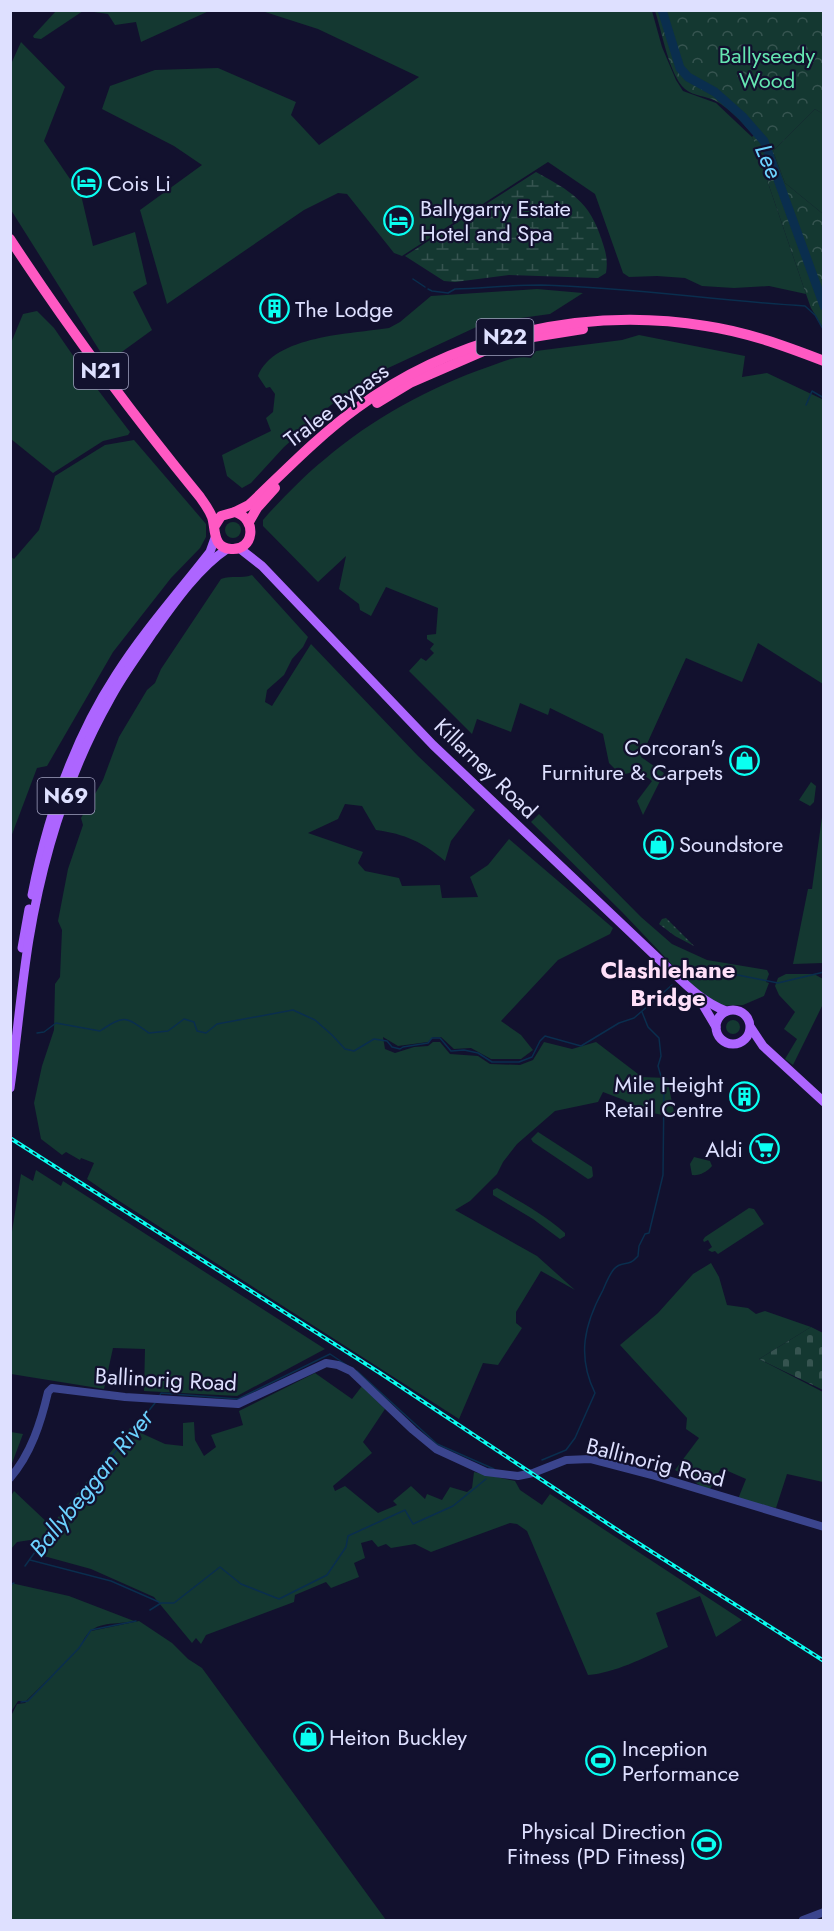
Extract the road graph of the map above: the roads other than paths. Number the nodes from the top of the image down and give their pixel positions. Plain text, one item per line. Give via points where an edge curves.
1 (10, 239) edge
2 (824, 361) edge
3 (824, 368) edge
4 (200, 497) junction
5 (230, 513) junction
6 (249, 522) junction
7 (215, 533) junction
8 (250, 537) junction
9 (239, 548) junction
10 (227, 549) junction
11 (262, 566) junction
12 (691, 989) junction
13 (726, 1011) junction
14 (716, 1027) junction
15 (751, 1028) junction
16 (742, 1042) junction
17 (10, 1046) edge
18 (771, 1054) junction
19 (10, 1088) edge
20 (824, 1102) edge
21 (10, 1479) edge
22 (824, 1527) edge
23 (824, 1912) edge
24 (803, 1920) edge

1 - 4 highway, N21 via 102,372
2 - 5 highway, Tralee Bypass / N22 via 744,334 668,321 622,319 554,325 491,340 404,377 357,407 319,437 249,505
3 - 6 highway, Tralee Bypass / N22 via 754,343 669,328 589,328 512,342 439,369 360,414 279,484
4 - 5 highway, N21
4 - 7 highway, N21 via 212,517
5 - 6 highway
5 - 7 highway, N22 via 218,519
6 - 8 highway
7 - 10 highway
7 - 17 main road, N69 via 210,552 115,676 67,772 44,841 23,936
8 - 9 highway
8 - 11 main road, Killarney Road
9 - 10 highway
9 - 11 main road, Killarney Road
10 - 19 main road, N69 via 201,573 134,659 110,698 72,777 49,847 31,930
11 - 12 main road, Killarney Road via 433,745
12 - 13 main road, Killarney Road
12 - 14 main road, Killarney Road
13 - 14 main road
13 - 15 main road via 742,1011
14 - 16 main road via 726,1042
15 - 16 main road
15 - 18 main road
16 - 18 main road
18 - 20 main road
21 - 22 street, Ballinorig Road via 33,1441 52,1388 238,1404 326,1363 351,1371 436,1449 486,1472 518,1476 566,1460 590,1459
23 - 24 street

